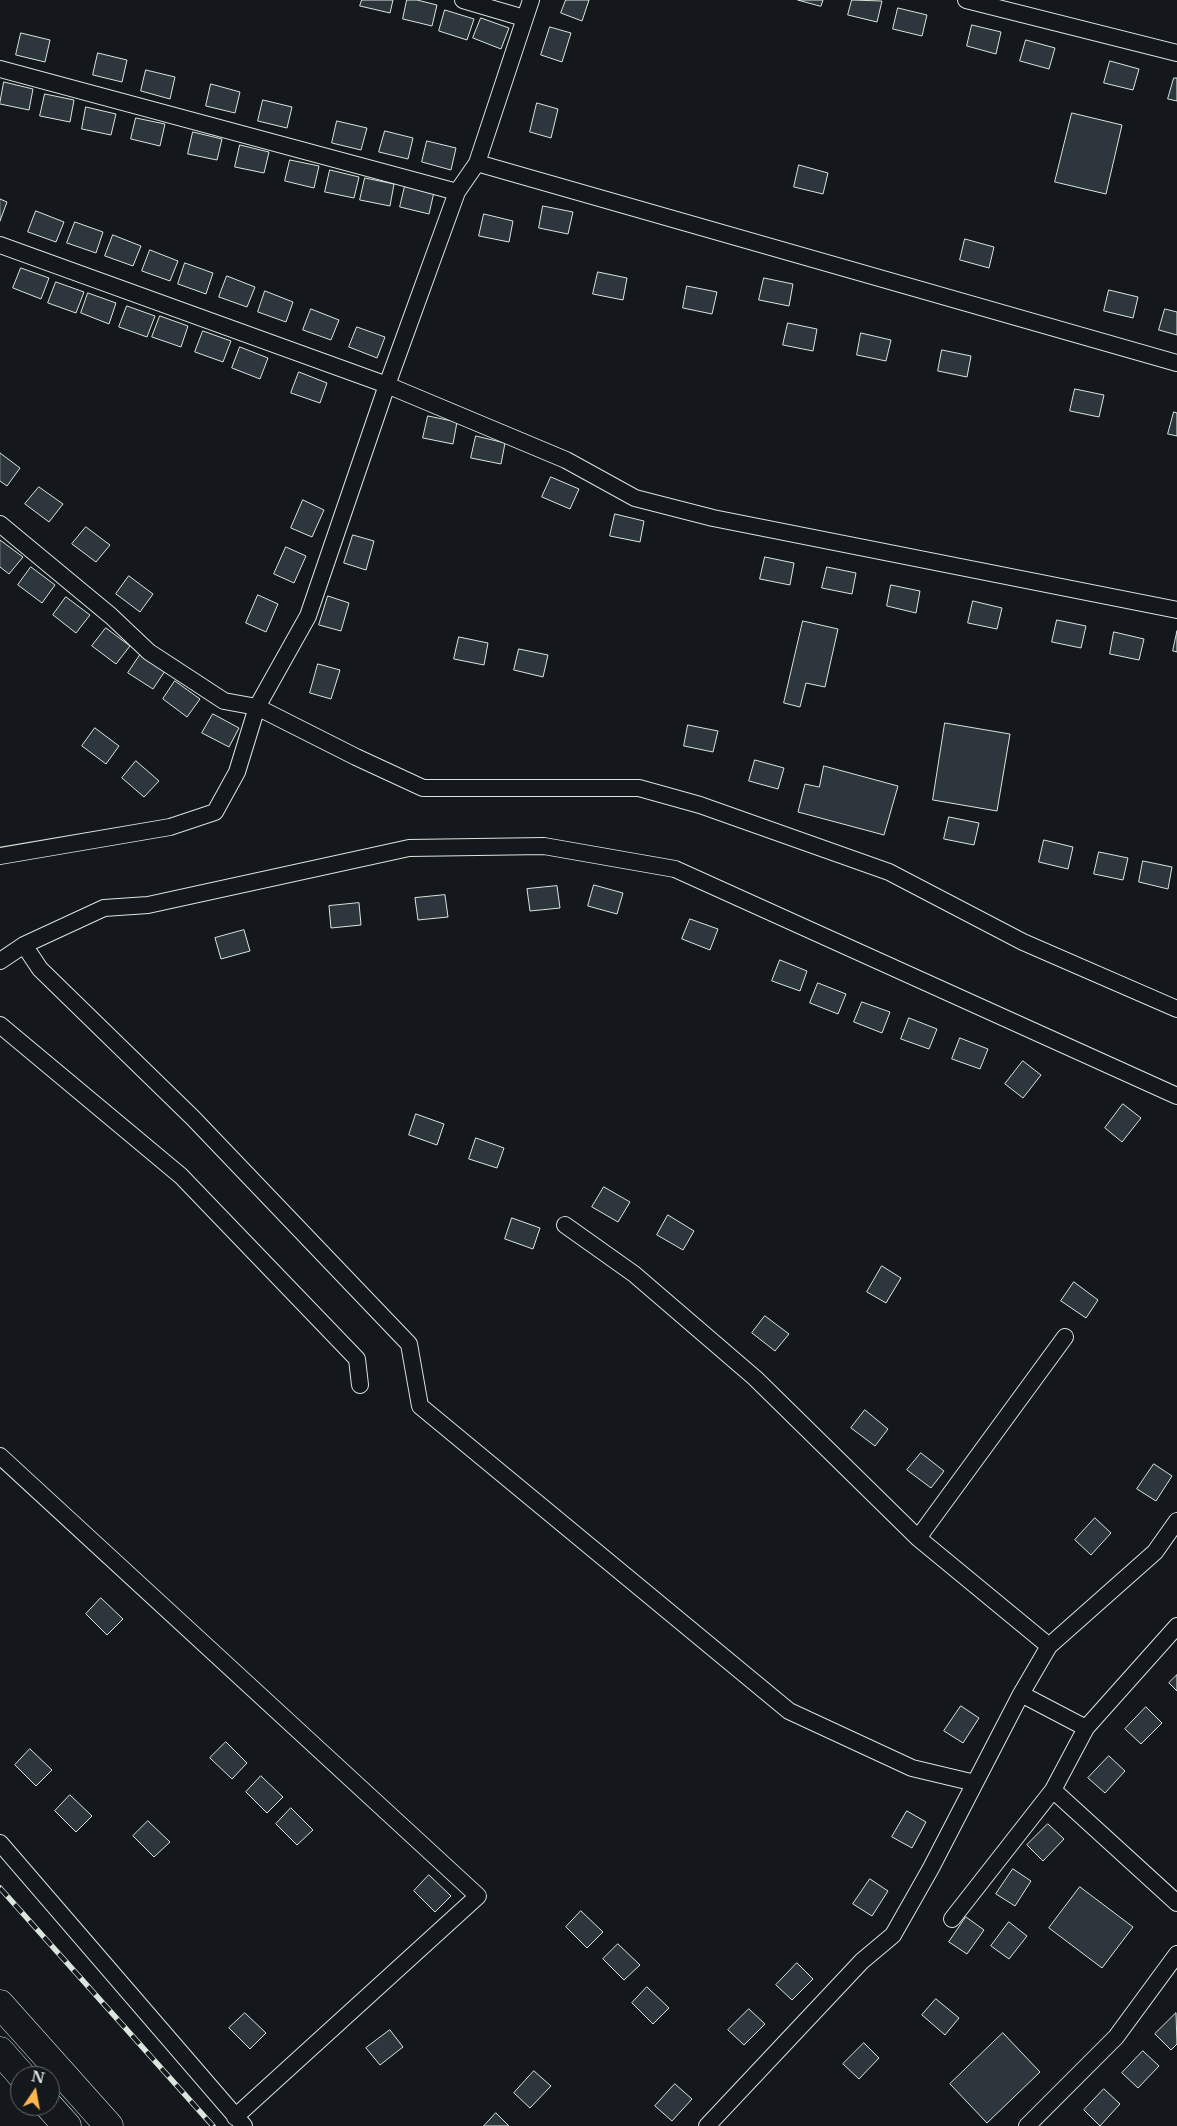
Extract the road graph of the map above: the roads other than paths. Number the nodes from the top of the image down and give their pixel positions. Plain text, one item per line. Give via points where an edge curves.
1 (463, 0) edge
2 (531, 0) edge
3 (966, 0) edge
4 (524, 18) junction
5 (1177, 53) edge
6 (0, 69) edge
7 (477, 163) junction
8 (457, 192) junction
9 (0, 245) edge
10 (1177, 363) edge
11 (388, 385) junction
12 (0, 524) edge
13 (1177, 610) edge
14 (257, 707) junction
15 (0, 856) edge
16 (24, 946) junction
17 (0, 961) edge
18 (1177, 1009) edge
19 (1, 1028) edge
20 (1177, 1096) edge
21 (565, 1225) dead end
22 (1065, 1337) dead end
23 (360, 1385) dead end
24 (0, 1456) edge
25 (1177, 1521) edge
26 (918, 1538) junction
27 (1177, 1626) edge
28 (1049, 1646) junction
29 (1021, 1694) junction
30 (1086, 1728) junction
31 (975, 1784) junction
32 (1053, 1790) junction
33 (0, 1842) edge
34 (1177, 1903) edge
35 (952, 1919) dead end
36 (1177, 1954) edge
37 (0, 2004) edge
38 (0, 2051) edge
39 (13, 2066) edge
40 (58, 2116) edge
41 (239, 2122) edge
42 (67, 2126) edge
43 (109, 2126) edge
44 (707, 2126) edge
45 (1027, 2126) edge

1 - 4 street
2 - 4 street
3 - 5 street
4 - 7 street
6 - 8 street
7 - 8 street
7 - 10 street
8 - 11 street
9 - 11 street
11 - 13 street via 566,460 635,498 713,518
11 - 14 street via 308,616
12 - 14 street via 111,616 149,652 224,701
14 - 15 street via 237,772 215,812 170,827
14 - 18 street via 423,788 639,788 700,805 889,872 1023,942
16 - 17 street
16 - 20 street via 104,908 148,905 409,848 544,846 675,869
16 - 31 street via 40,968 193,1118 409,1344 420,1406 789,1711 912,1768
19 - 23 street via 181,1176 356,1359
21 - 26 street via 634,1274 755,1378
22 - 26 street
24 - 41 street via 478,1896
25 - 28 street via 1155,1552
26 - 28 street
27 - 30 street
28 - 29 street
29 - 30 street
29 - 31 street
30 - 32 street
31 - 44 street via 893,1935 862,1961
32 - 34 street
32 - 35 street
33 - 41 street
36 - 45 street via 1116,2038
37 - 43 highway
38 - 39 highway
40 - 42 highway

